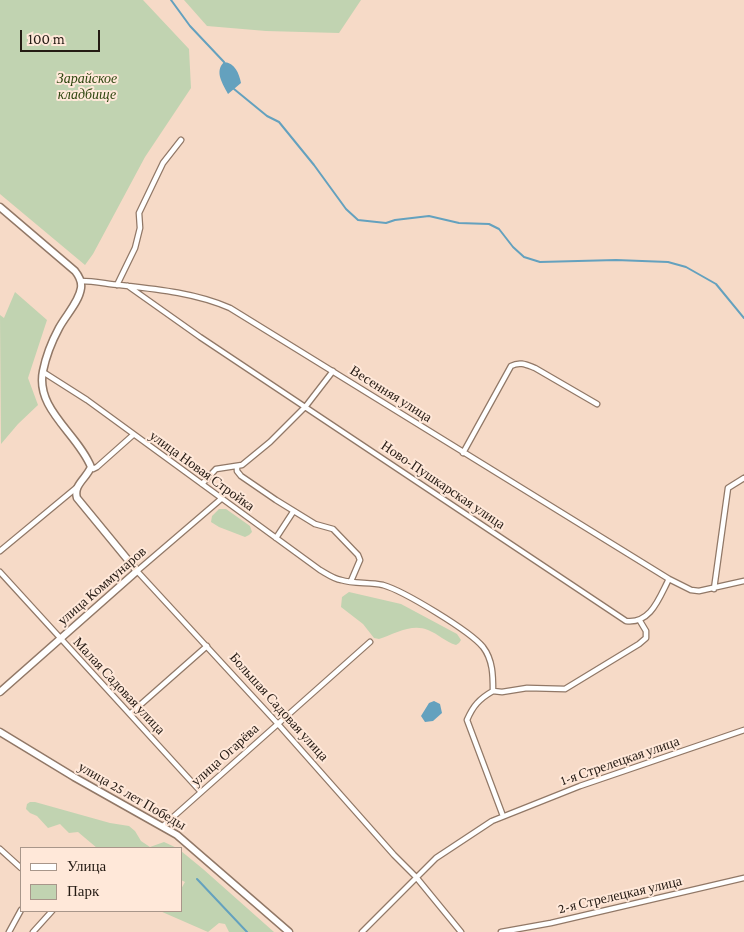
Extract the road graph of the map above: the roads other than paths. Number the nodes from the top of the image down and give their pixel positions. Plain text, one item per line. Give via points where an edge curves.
1 (181, 140) dead end
2 (0, 207) edge
3 (81, 281) junction
4 (117, 285) junction
5 (128, 286) junction
6 (333, 371) junction
7 (43, 372) junction
8 (597, 404) dead end
9 (306, 406) junction
10 (133, 435) junction
11 (463, 452) junction
12 (91, 467) junction
13 (237, 467) junction
14 (744, 478) edge
15 (202, 484) junction
16 (76, 488) junction
17 (221, 499) junction
18 (293, 512) junction
19 (276, 538) junction
20 (0, 551) edge
21 (0, 572) edge
22 (137, 572) junction
23 (669, 578) junction
24 (351, 581) junction
25 (744, 581) edge
26 (714, 588) junction
27 (640, 621) junction
28 (60, 639) junction
29 (370, 642) dead end
30 (207, 646) junction
31 (493, 691) junction
32 (0, 692) edge
33 (130, 714) junction
34 (278, 724) junction
35 (744, 730) edge
36 (0, 732) edge
37 (201, 792) junction
38 (503, 816) junction
39 (163, 826) junction
40 (0, 849) edge
41 (20, 867) edge
42 (416, 877) junction
43 (744, 878) edge
44 (20, 912) edge
45 (51, 912) edge
46 (9, 932) edge
47 (33, 932) edge
48 (289, 932) edge
49 (362, 932) edge
50 (461, 932) edge
51 (501, 932) edge

1 - 4 street via 160,168 139,213 140,228 135,248
2 - 3 street via 75,271
3 - 4 street, Весенняя улица
3 - 7 street via 79,295 54,339
4 - 5 street, Весенняя улица
5 - 6 street, Весенняя улица via 221,304
5 - 9 street, Ново-Пушкарская улица
6 - 9 street
6 - 11 street, Весенняя улица
7 - 10 street, улица Новая Стройка
7 - 12 street via 47,402
8 - 11 street via 525,364 516,364 511,366
9 - 13 street via 270,442
9 - 27 street, Ново-Пушкарская улица via 626,621
10 - 12 street via 98,467
10 - 15 street, улица Новая Стройка
11 - 23 street, Весенняя улица
12 - 16 street
13 - 15 street via 216,469
13 - 18 street via 241,476
14 - 26 street via 728,488
15 - 17 street, улица Новая Стройка
16 - 20 street
16 - 22 street, Большая Садовая улица via 77,498
17 - 19 street, улица Новая Стройка
17 - 22 street, улица Коммунаров
18 - 19 street
18 - 24 street via 333,529 358,555 360,560
19 - 24 street, улица Новая Стройка via 327,574 342,581
21 - 28 street, Малая Садовая улица
22 - 28 street, улица Коммунаров
22 - 30 street, Большая Садовая улица
23 - 26 street via 691,590
23 - 27 street via 651,611
24 - 31 street, улица Новая Стройка via 398,591 470,634 484,648 490,662
25 - 26 street
27 - 31 street via 646,638 565,690 527,688
28 - 32 street, улица Коммунаров
28 - 33 street, Малая Садовая улица
29 - 34 street, улица Огарёва
30 - 33 street
30 - 34 street, Большая Садовая улица
31 - 38 street via 478,701 467,720
33 - 37 street, Малая Садовая улица
34 - 37 street, улица Огарёва
34 - 42 street, Большая Садовая улица
35 - 38 street, 1-я Стрелецкая улица
36 - 39 street, улица 25 лет Победы
37 - 39 street, улица Огарёва
38 - 42 street, 1-я Стрелецкая улица via 436,858
39 - 48 street, улица 25 лет Победы
40 - 41 street
42 - 49 street, 1-я Стрелецкая улица
42 - 50 street, Большая Садовая улица
43 - 51 street, 2-я Стрелецкая улица
44 - 46 street
45 - 47 street

